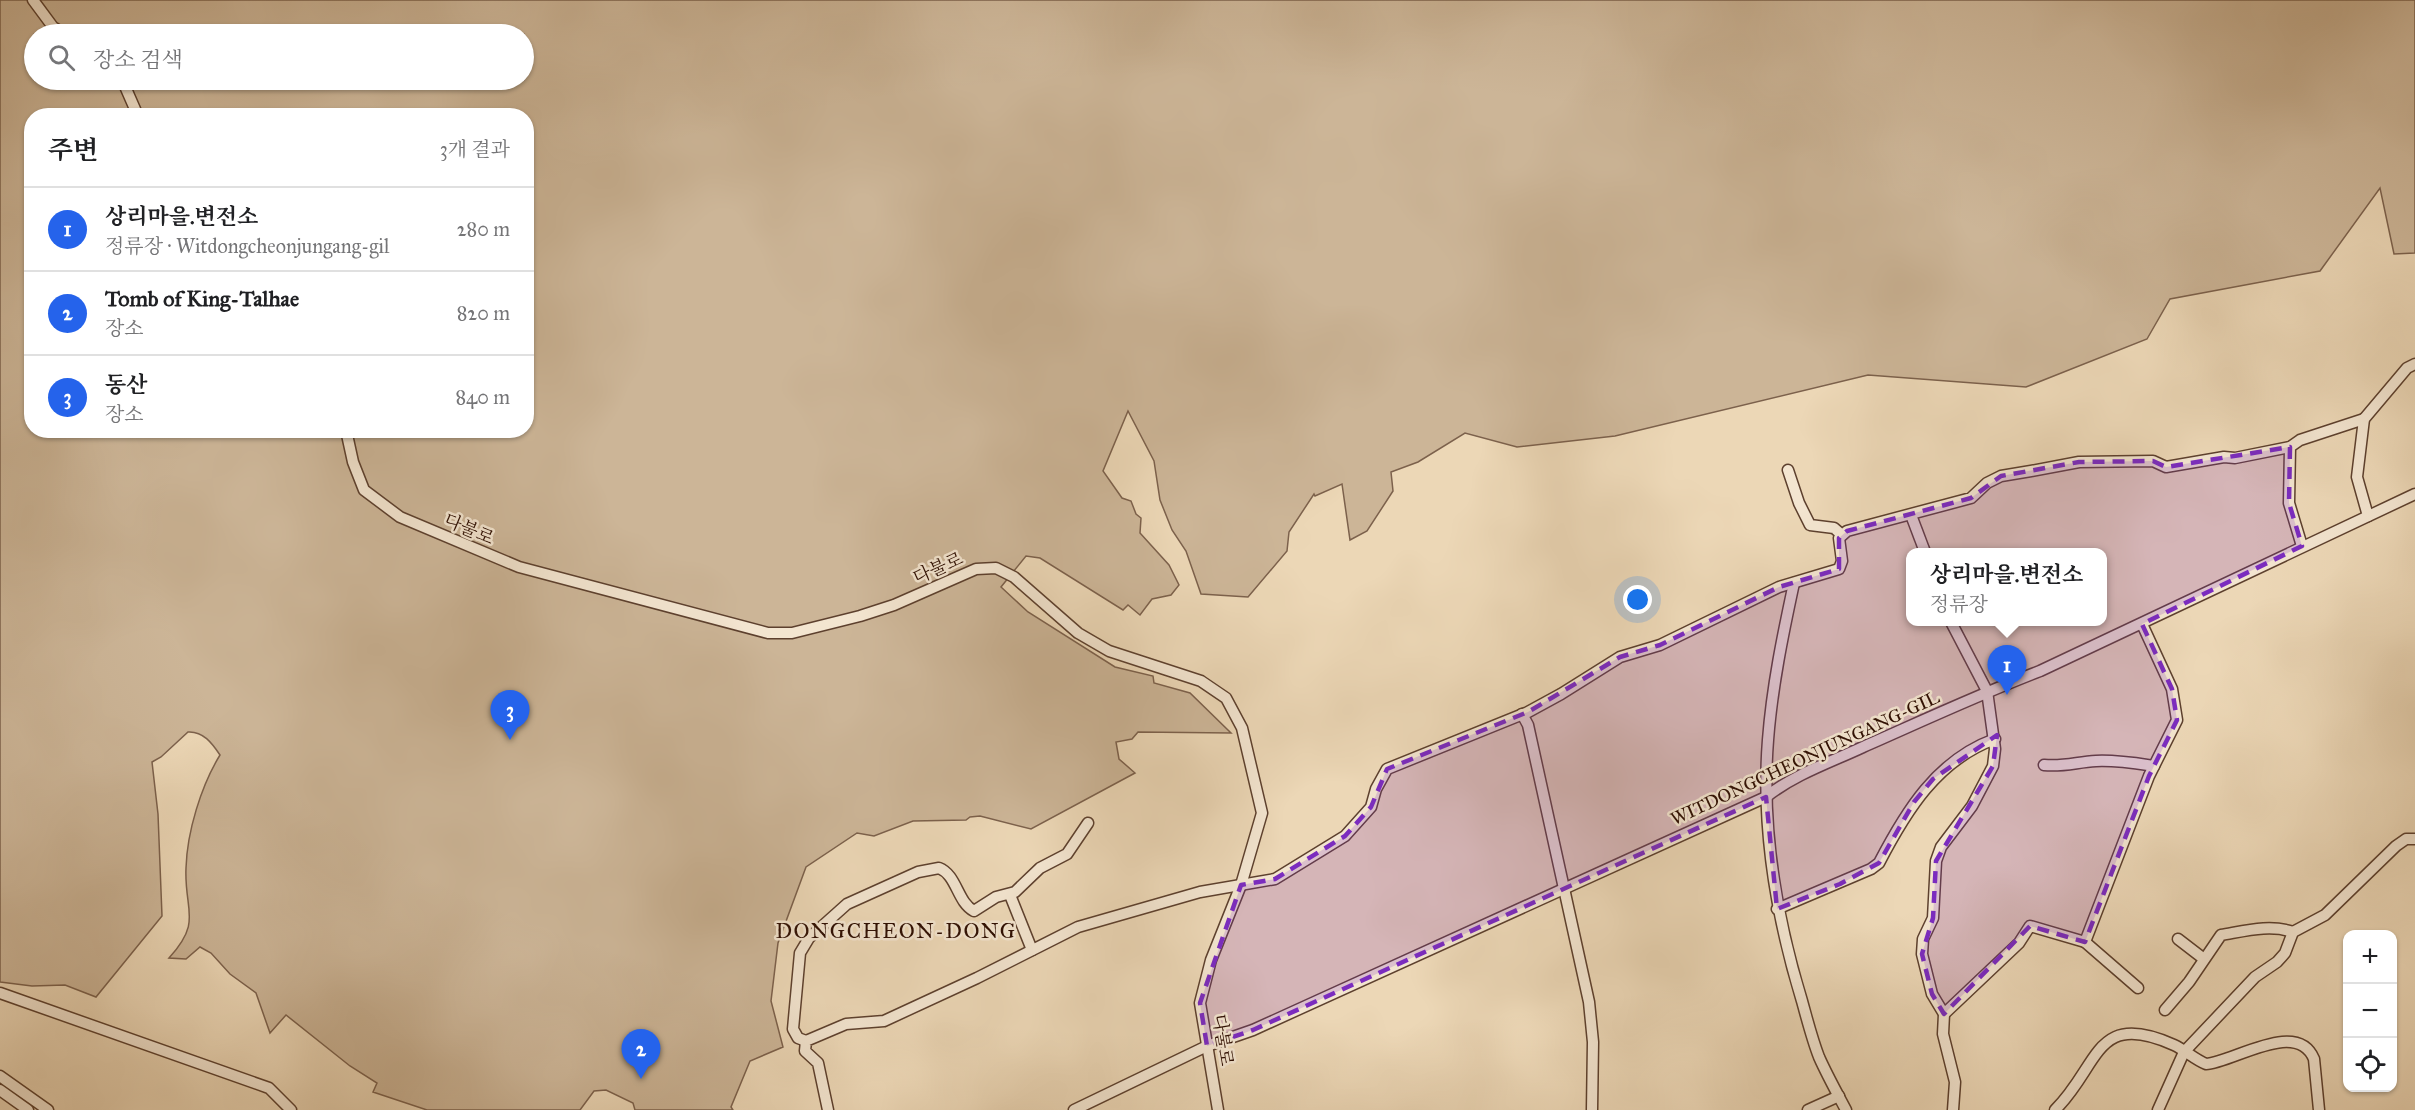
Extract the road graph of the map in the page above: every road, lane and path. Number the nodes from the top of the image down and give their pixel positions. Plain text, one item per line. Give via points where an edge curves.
1 (33, 0) edge
2 (51, 24) edge
3 (127, 90) edge
4 (134, 108) edge
5 (2415, 364) edge
6 (2364, 419) junction
7 (348, 438) edge
8 (2290, 447) junction
9 (1788, 470) dead end
10 (2415, 494) edge
11 (1911, 515) junction
12 (2368, 516) junction
13 (1842, 535) junction
14 (2302, 546) junction
15 (1923, 548) edge
16 (1794, 583) junction
17 (2142, 624) junction
18 (1954, 626) edge
19 (1987, 691) junction
20 (1522, 714) junction
21 (1995, 739) junction
22 (2044, 765) dead end
23 (2154, 766) junction
24 (1766, 797) junction
25 (1088, 823) dead end
26 (2415, 839) edge
27 (1241, 885) junction
28 (1565, 887) junction
29 (1010, 895) junction
30 (1777, 909) junction
31 (2293, 932) junction
32 (2178, 939) dead end
33 (2085, 942) junction
34 (1032, 950) junction
35 (2204, 959) junction
36 (2138, 988) dead end
37 (0, 993) edge
38 (2165, 1010) dead end
39 (1944, 1014) junction
40 (806, 1041) junction
41 (1207, 1046) junction
42 (2184, 1052) junction
43 (0, 1076) edge
44 (0, 1090) edge
45 (1839, 1096) junction
46 (32, 1107) edge
47 (48, 1110) edge
48 (291, 1110) edge
49 (828, 1110) edge
50 (1074, 1110) edge
51 (1218, 1110) edge
52 (1593, 1110) edge
53 (1808, 1110) edge
54 (1846, 1110) edge
55 (1953, 1110) edge
56 (2055, 1110) edge
57 (2158, 1110) edge
58 (2319, 1110) edge

1 - 2 street
3 - 4 street
5 - 6 street via 2407,368
6 - 8 street via 2300,440
6 - 12 street via 2357,477
7 - 27 street, 다불로 via 364,490 400,517 519,567 768,633 792,633 860,616 976,569 996,568 1014,578 1078,633 1109,651 1201,681 1226,698 1242,728 1262,813
8 - 11 street via 2166,467 2153,461 2079,462 2001,476 1971,498
8 - 14 street via 2289,503
9 - 13 street via 1810,525 1834,528
10 - 12 street, WITDONGCHEONJUNGANG-GIL
11 - 13 street
11 - 15 street
12 - 14 street, WITDONGCHEONJUNGANG-GIL
13 - 16 street via 1839,569
14 - 17 street, WITDONGCHEONJUNGANG-GIL
16 - 20 street via 1660,645 1620,657
16 - 24 street via 1775,686
17 - 19 street, WITDONGCHEONJUNGANG-GIL
17 - 23 street via 2172,689 2177,720
18 - 19 street
19 - 21 street
19 - 24 street, WITDONGCHEONJUNGANG-GIL via 1783,784
20 - 27 street via 1387,769 1371,807 1345,836 1275,879
20 - 28 street via 1528,725
21 - 30 street via 1961,757 1933,779 1872,869
21 - 39 street via 1993,766 1936,861 1933,918 1927,927 1922,954 1932,994
22 - 23 street via 2064,767 2117,760
23 - 33 street
24 - 28 street, WITDONGCHEONJUNGANG-GIL
24 - 30 street
25 - 29 street via 1067,854 1040,868
26 - 31 street via 2406,838 2330,910
27 - 34 street via 1200,892 1078,927
27 - 41 street, 다불로 via 1211,960 1200,1003
28 - 41 street, WITDONGCHEONJUNGANG-GIL via 1253,1030
28 - 52 street via 1589,1002
29 - 34 street
29 - 40 street via 996,897 972,911 948,873 931,868 836,912 808,938 800,953 793,1029 798,1038
30 - 45 street via 1819,1057
31 - 35 street via 2263,928 2221,935
31 - 42 street via 2277,962 2255,977
32 - 35 street
33 - 36 street
33 - 39 street via 2030,926 2019,943
34 - 40 street via 884,1021 846,1024
35 - 38 street
37 - 48 street via 269,1088
39 - 55 street via 1943,1034 1955,1082
40 - 49 street via 805,1051 818,1063
41 - 50 street, WITDONGCHEONJUNGANG-GIL
41 - 51 street, 다불로
42 - 56 street via 2173,1044 2139,1034 2120,1034 2102,1045 2072,1092
42 - 57 street
42 - 58 street via 2210,1064 2264,1045 2297,1045 2312,1053
43 - 46 street
44 - 46 street
45 - 53 street
45 - 54 street
46 - 47 street

